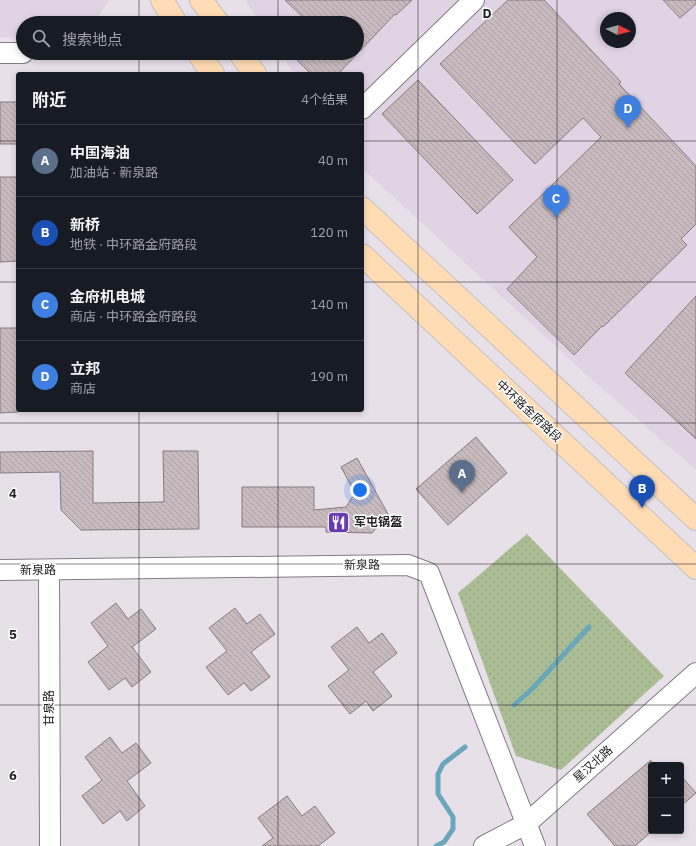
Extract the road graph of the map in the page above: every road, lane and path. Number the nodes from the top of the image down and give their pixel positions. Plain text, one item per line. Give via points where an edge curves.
1 (162, 0) edge
2 (202, 0) edge
3 (474, 0) edge
4 (172, 16) edge
5 (213, 16) edge
6 (16, 52) edge
7 (0, 53) edge
8 (203, 60) edge
9 (245, 60) edge
10 (212, 72) edge
11 (254, 72) edge
12 (364, 108) edge
13 (364, 210) edge
14 (364, 257) edge
15 (696, 518) edge
16 (696, 568) edge
17 (0, 570) edge
18 (49, 570) junction
19 (696, 673) edge
20 (526, 824) junction
21 (50, 846) edge
22 (484, 846) edge
23 (535, 846) edge

1 - 4 main road
2 - 5 main road
3 - 12 street
6 - 7 street
8 - 10 main road
9 - 11 main road
13 - 15 main road
14 - 16 main road, 中环路金府路段
17 - 18 street, 新泉路
18 - 20 street, 新泉路 via 408,565 429,573
18 - 21 street, 甘泉路
19 - 20 street, 星汉北路
20 - 22 street, 星汉北路
20 - 23 street, 新泉路

